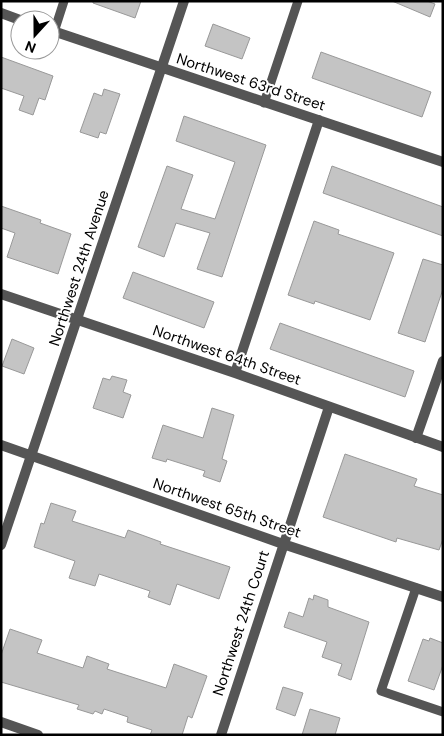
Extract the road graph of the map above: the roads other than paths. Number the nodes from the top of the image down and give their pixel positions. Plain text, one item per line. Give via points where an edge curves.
1 (184, 1) edge
2 (298, 1) edge
3 (60, 34) edge
4 (162, 69) junction
5 (264, 103) junction
6 (319, 120) junction
7 (443, 162) edge
8 (1, 294) edge
9 (78, 320) junction
10 (443, 361) edge
11 (234, 373) junction
12 (329, 407) junction
13 (416, 438) junction
14 (1, 445) edge
15 (443, 447) edge
16 (33, 456) junction
17 (1, 544) edge
18 (283, 544) junction
19 (416, 588) junction
20 (443, 597) edge
21 (443, 712) edge
22 (1, 722) edge
23 (38, 735) edge
24 (221, 735) edge

1 - 4 street, Northwest 24th Avenue
2 - 5 lane
3 - 4 street, Northwest 63rd Street
4 - 5 street, Northwest 63rd Street
4 - 9 street, Northwest 24th Avenue
5 - 6 street, Northwest 63rd Street
6 - 7 street, Northwest 63rd Street
6 - 11 street
8 - 9 street, Northwest 64th Street
9 - 11 street, Northwest 64th Street
9 - 16 street, Northwest 24th Avenue
10 - 13 street
11 - 12 street, Northwest 64th Street
12 - 13 street, Northwest 64th Street
12 - 18 street, Northwest 24th Court
13 - 15 street, Northwest 64th Street
14 - 16 street, Northwest 65th Street
16 - 17 street, Northwest 24th Avenue
16 - 18 street, Northwest 65th Street
18 - 19 street, Northwest 65th Street
18 - 24 street, Northwest 24th Court
19 - 20 street, Northwest 65th Street
19 - 21 lane via 381,691
22 - 23 street

